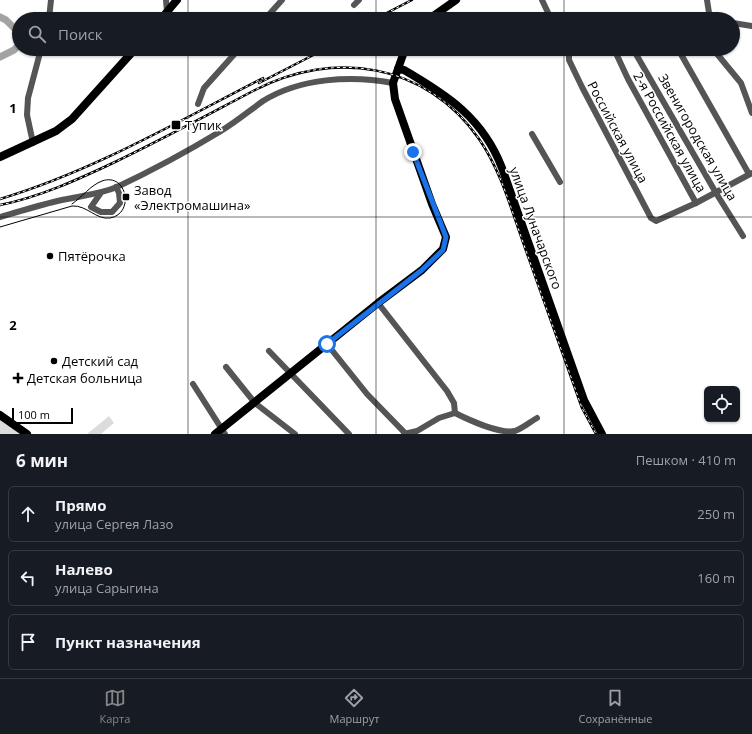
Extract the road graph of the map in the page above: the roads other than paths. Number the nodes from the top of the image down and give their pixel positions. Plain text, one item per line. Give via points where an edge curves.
1 (51, 0) edge
2 (166, 0) edge
3 (177, 0) edge
4 (282, 0) edge
5 (456, 0) edge
6 (542, 0) edge
7 (707, 0) edge
8 (50, 12) edge
9 (167, 12) joint
10 (271, 12) edge
11 (439, 12) edge
12 (548, 12) edge
13 (709, 12) edge
14 (740, 24) edge
15 (752, 26) edge
16 (39, 56) edge
17 (129, 56) edge
18 (233, 56) edge
19 (403, 56) edge
20 (569, 56) edge
21 (617, 56) edge
22 (638, 56) edge
23 (682, 56) edge
24 (719, 56) edge
25 (398, 69) junction
26 (393, 83) junction
27 (198, 104) dead end
28 (752, 114) edge
29 (532, 134) dead end
30 (33, 143) junction
31 (0, 157) edge
32 (751, 173) edge
33 (560, 182) dead end
34 (116, 187) junction
35 (716, 192) junction
36 (100, 194) junction
37 (696, 203) junction
38 (0, 217) edge
39 (742, 236) dead end
40 (378, 303) junction
41 (327, 344) junction
42 (269, 351) dead end
43 (226, 367) dead end
44 (290, 374) junction
45 (193, 384) dead end
46 (255, 402) junction
47 (455, 413) junction
48 (0, 415) edge
49 (537, 418) dead end
50 (221, 432) edge
51 (27, 434) edge
52 (295, 434) edge
53 (349, 434) edge
54 (405, 434) edge
55 (602, 434) edge

1 - 8 street
2 - 9 street
3 - 9 main road
4 - 10 street
5 - 11 main road
6 - 12 street
7 - 13 street
14 - 15 street
16 - 30 street via 28,98 27,115
17 - 30 main road via 72,119
18 - 27 street via 204,88
19 - 25 main road
20 - 37 street, Российская улица via 602,128 651,218 656,221
21 - 37 street, 2-я Российская улица
22 - 35 street, Звенигородская улица
23 - 32 street
24 - 28 street via 741,83
25 - 26 main road
25 - 55 main road, улица Луначарского via 442,93 463,109 491,145 507,182 584,400
26 - 34 street via 362,78 343,79 310,84 278,93 221,131 156,168
26 - 40 main road via 394,99 446,237 446,244 438,256 422,270
29 - 33 street
30 - 31 main road
32 - 35 street
34 - 36 street
34 - 36 street via 120,203 112,212 101,212 91,207
35 - 37 street
35 - 39 street, Звенигородская улица
36 - 38 street via 68,198
40 - 41 main road
40 - 47 street via 447,391 454,403
41 - 44 main road
41 - 54 street via 366,394
42 - 44 street
43 - 46 street
44 - 46 main road
44 - 53 street
45 - 50 street
46 - 50 main road
46 - 52 street
47 - 49 street via 502,431 514,431
47 - 54 street via 439,418 418,431
48 - 51 main road

